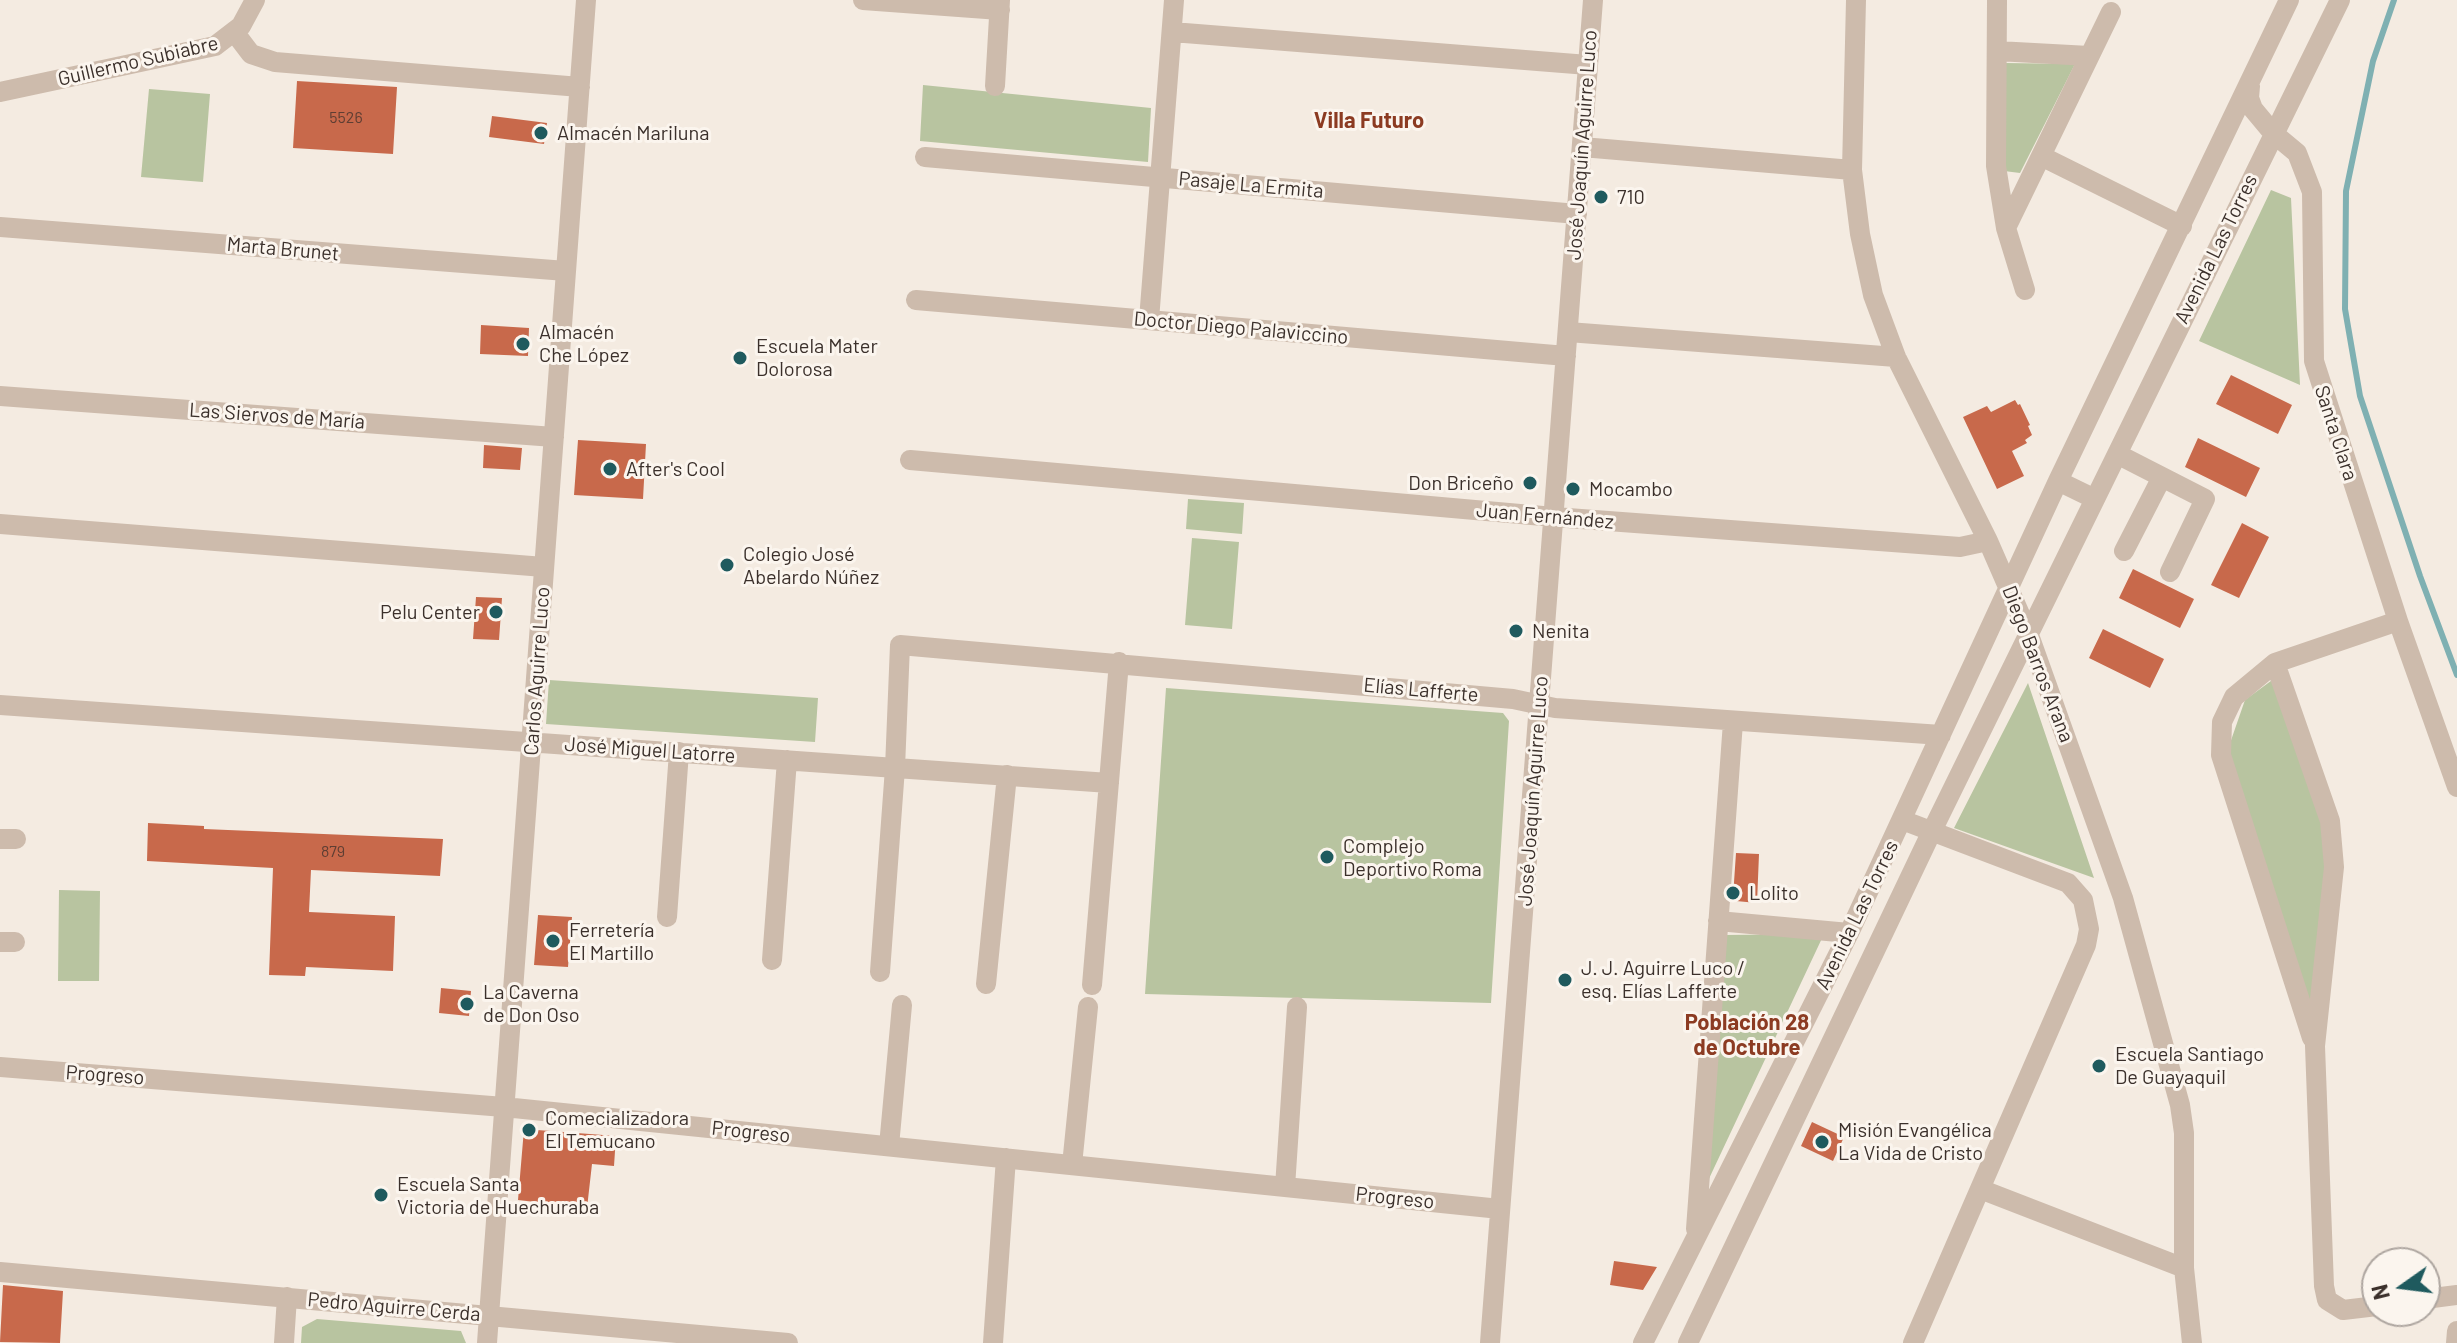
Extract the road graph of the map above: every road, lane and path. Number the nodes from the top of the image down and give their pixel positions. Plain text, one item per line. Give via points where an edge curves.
1 (255, 0) edge
2 (586, 0) edge
3 (863, 0) edge
4 (1174, 0) edge
5 (1593, 0) edge
6 (1856, 0) edge
7 (2289, 0) edge
8 (2340, 0) edge
9 (1997, 1) edge
10 (1000, 5) edge
11 (2111, 12) dead end
12 (1172, 32) junction
13 (235, 33) junction
14 (1997, 51) junction
15 (2089, 56) junction
16 (1588, 65) junction
17 (995, 86) dead end
18 (2250, 86) junction
19 (580, 87) junction
20 (0, 92) edge
21 (2273, 133) junction
22 (1582, 147) junction
23 (2041, 156) junction
24 (925, 157) dead end
25 (1852, 170) junction
26 (1160, 177) junction
27 (1577, 214) junction
28 (2182, 226) junction
29 (0, 227) edge
30 (2006, 228) junction
31 (566, 271) junction
32 (2025, 290) dead end
33 (916, 300) dead end
34 (1149, 320) junction
35 (1568, 332) junction
36 (1566, 356) junction
37 (1896, 357) junction
38 (0, 396) edge
39 (554, 437) junction
40 (2117, 454) junction
41 (910, 460) dead end
42 (2162, 477) junction
43 (2058, 481) junction
44 (2095, 499) junction
45 (1554, 517) junction
46 (0, 524) edge
47 (1988, 541) junction
48 (2124, 551) dead end
49 (544, 567) junction
50 (2170, 572) dead end
51 (2009, 587) junction
52 (2398, 621) junction
53 (2029, 635) junction
54 (1119, 662) junction
55 (2275, 663) junction
56 (1540, 704) junction
57 (0, 705) edge
58 (1733, 722) junction
59 (1941, 735) junction
60 (531, 741) junction
61 (679, 752) junction
62 (787, 760) junction
63 (895, 768) junction
64 (1007, 775) junction
65 (1109, 783) junction
66 (2457, 787) edge
67 (1902, 820) junction
68 (1932, 831) junction
69 (667, 917) dead end
70 (1718, 921) junction
71 (1849, 933) junction
72 (772, 960) dead end
73 (880, 972) dead end
74 (986, 984) dead end
75 (1092, 985) dead end
76 (902, 1005) dead end
77 (1088, 1007) dead end
78 (1297, 1007) dead end
79 (2315, 1046) junction
80 (0, 1067) edge
81 (504, 1107) junction
82 (889, 1146) junction
83 (1006, 1158) junction
84 (1072, 1165) junction
85 (1285, 1187) junction
86 (1980, 1189) junction
87 (1500, 1209) junction
88 (1695, 1241) junction
89 (2184, 1268) junction
90 (0, 1272) edge
91 (287, 1297) junction
92 (2361, 1308) edge
93 (489, 1315) junction
94 (2457, 1331) edge
95 (284, 1343) edge
96 (487, 1343) edge
97 (788, 1343) edge
98 (993, 1343) edge
99 (1490, 1343) edge
100 (1643, 1343) edge
101 (1688, 1343) edge
102 (1913, 1343) edge
103 (2192, 1343) edge
104 (2456, 1343) edge

1 - 13 street, Guillermo Subiabre
2 - 19 street, Carlos Aguirre Luco
3 - 10 street
4 - 12 street
5 - 16 street, José Joaquín Aguirre Luco
6 - 25 street, Diego Barros Arana
7 - 18 street, Avenida Las Torres
8 - 21 street, Avenida Las Torres
9 - 14 street
10 - 17 street
11 - 15 street
12 - 16 street
12 - 26 street
13 - 19 street via 251,54 275,62
13 - 20 street, Guillermo Subiabre via 202,50
14 - 15 street
14 - 30 street via 1996,166
15 - 23 street
16 - 22 street, José Joaquín Aguirre Luco
18 - 21 street, Santa Clara via 2253,109
18 - 28 street, Avenida Las Torres
19 - 31 street, Carlos Aguirre Luco
21 - 40 street, Avenida Las Torres
21 - 52 street, Santa Clara via 2297,153 2312,192 2314,361
22 - 25 street
22 - 27 street, José Joaquín Aguirre Luco
23 - 28 street
23 - 30 street
24 - 26 street, Pasaje La Ermita
25 - 37 street, Diego Barros Arana via 1865,264
26 - 27 street, Pasaje La Ermita
26 - 34 street
27 - 35 street, José Joaquín Aguirre Luco
28 - 43 street, Avenida Las Torres
29 - 31 street, Marta Brunet
30 - 32 street
31 - 39 street, Carlos Aguirre Luco
33 - 34 street, Doctor Diego Palaviccino
34 - 36 street, Doctor Diego Palaviccino
35 - 36 street, José Joaquín Aguirre Luco
35 - 37 street
36 - 45 street, José Joaquín Aguirre Luco
37 - 47 street, Diego Barros Arana
38 - 39 street, Las Siervos de María
39 - 49 street, Carlos Aguirre Luco
40 - 42 street
40 - 44 street, Avenida Las Torres
41 - 45 street, Juan Fernández
42 - 48 street
42 - 50 street via 2205,499
43 - 44 street
43 - 51 street, Avenida Las Torres
44 - 53 street, Avenida Las Torres
45 - 47 street, Juan Fernández via 1960,547
45 - 56 street, José Joaquín Aguirre Luco
46 - 49 street
47 - 51 street, Diego Barros Arana
49 - 60 street, Carlos Aguirre Luco
51 - 53 street, Diego Barros Arana
51 - 59 street, Avenida Las Torres
52 - 55 street
52 - 66 street, Santa Clara
53 - 68 street, Avenida Las Torres
53 - 89 street, Diego Barros Arana via 2123,898 2180,1105
54 - 56 street, Elías Lafferte
54 - 63 street, Elías Lafferte via 900,645
54 - 65 street
55 - 79 street via 2330,821 2334,867
55 - 79 street via 2234,697 2222,722 2221,755
56 - 58 street, Elías Lafferte
56 - 87 street, José Joaquín Aguirre Luco
57 - 60 street, José Miguel Latorre
58 - 59 street, Elías Lafferte
58 - 70 street
59 - 67 street, Avenida Las Torres
60 - 61 street, José Miguel Latorre
60 - 81 street, Carlos Aguirre Luco
61 - 62 street, José Miguel Latorre
61 - 69 street
62 - 63 street, José Miguel Latorre
62 - 72 street
63 - 64 street, José Miguel Latorre
63 - 73 street
64 - 65 street, José Miguel Latorre
64 - 74 street
65 - 75 street
67 - 68 street
67 - 71 street, Avenida Las Torres
68 - 86 street via 2068,883 2079,895 2089,929
68 - 101 street, Avenida Las Torres
70 - 71 street
70 - 88 street
71 - 88 street, Avenida Las Torres
76 - 82 street
77 - 84 street
78 - 85 street
79 - 92 street via 2324,1286 2327,1300 2343,1310
80 - 81 street, Progreso
81 - 82 street, Progreso
81 - 93 street, Carlos Aguirre Luco
82 - 83 street, Progreso
83 - 84 street, Progreso
83 - 98 street
84 - 85 street, Progreso
85 - 87 street, Progreso
86 - 89 street
86 - 102 street
87 - 99 street, José Joaquín Aguirre Luco
88 - 100 street, Avenida Las Torres
89 - 103 street, Diego Barros Arana
90 - 91 street, Pedro Aguirre Cerda
91 - 93 street, Pedro Aguirre Cerda
91 - 95 street
93 - 96 street, Carlos Aguirre Luco
93 - 97 street, Pedro Aguirre Cerda
94 - 104 street

